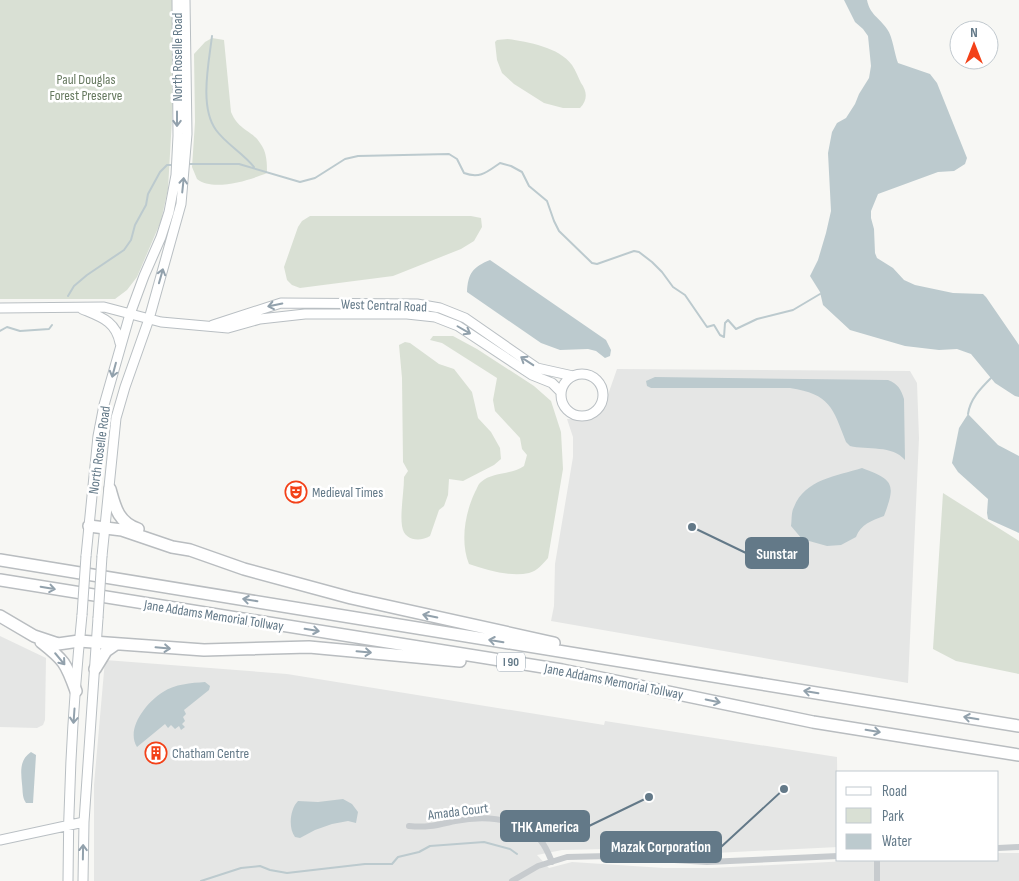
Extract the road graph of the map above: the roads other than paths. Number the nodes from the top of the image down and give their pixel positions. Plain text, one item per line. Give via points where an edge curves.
1 (177, 0) edge
2 (185, 0) edge
3 (304, 303) junction
4 (377, 304) junction
5 (0, 308) edge
6 (80, 308) junction
7 (446, 311) junction
8 (130, 314) junction
9 (305, 314) junction
10 (376, 314) junction
11 (149, 319) junction
12 (442, 320) junction
13 (210, 326) junction
14 (120, 347) junction
15 (572, 376) junction
16 (561, 392) junction
17 (110, 489) junction
18 (89, 526) junction
19 (105, 527) junction
20 (190, 550) junction
21 (0, 560) edge
22 (0, 580) edge
23 (0, 616) edge
24 (34, 636) junction
25 (79, 641) junction
26 (96, 642) junction
27 (116, 644) junction
28 (95, 669) junction
29 (562, 670) junction
30 (682, 671) junction
31 (76, 691) junction
32 (1019, 726) edge
33 (1019, 755) edge
34 (84, 822) junction
35 (68, 826) junction
36 (409, 826) dead end
37 (0, 840) edge
38 (1019, 847) edge
39 (999, 848) edge
40 (836, 856) edge
41 (877, 861) edge
42 (552, 862) junction
43 (68, 881) edge
44 (83, 881) edge
45 (512, 881) edge
46 (877, 881) edge

1 -> 8 main road, North Roselle Road via 176,175 161,237
11 -> 2 main road, North Roselle Road via 183,189 187,134
3 - 4 main road, West Central Road
3 - 9 main road
3 -> 13 main road, West Central Road via 280,304
4 - 7 main road, West Central Road via 417,304
4 - 10 main road
5 - 6 main road, West Central Road
6 - 8 main road, West Central Road via 104,308
6 - 14 main road via 113,325
7 - 12 main road
15 -> 7 main road, West Central Road via 537,368 465,318
8 - 11 main road, West Central Road
8 - 14 main road, North Roselle Road
9 - 10 main road, West Central Road
9 - 13 main road, West Central Road via 260,319 228,328
10 - 12 main road, West Central Road via 407,314
11 - 13 main road, West Central Road
11 - 17 main road, North Roselle Road via 119,404
12 -> 16 main road, West Central Road via 458,326 532,376 552,383
14 -> 18 main road, North Roselle Road via 98,436
15 - 16 main road
15 - 16 main road via 584,374 598,381 604,396 599,407 587,416 572,414 562,402
17 - 19 main road, North Roselle Road
17 - 20 highway via 118,514 128,524 180,542
18 - 19 highway
18 - 25 main road, North Roselle Road, bridge
19 - 20 highway
19 - 26 main road, North Roselle Road, bridge
30 -> 20 highway via 351,598 244,570
30 -> 21 highway, Jane Addams Memorial Tollway / I 90
22 -> 29 highway, Jane Addams Memorial Tollway / I 90
23 - 24 highway
24 - 25 highway via 58,644
24 -> 31 highway via 62,659
25 - 26 highway
25 - 31 main road, North Roselle Road
26 - 27 highway
26 - 28 main road, North Roselle Road
27 - 28 highway via 106,651
27 -> 29 highway via 204,650 309,647
28 - 34 main road, North Roselle Road
29 -> 33 highway, Jane Addams Memorial Tollway / I 90 via 814,722
32 -> 30 highway, Jane Addams Memorial Tollway / I 90
31 -> 35 main road, North Roselle Road
34 - 35 main road
44 -> 34 main road, North Roselle Road
35 - 37 main road
35 - 43 main road, North Roselle Road
36 - 42 street, Amada Court via 426,828 493,817 518,825 542,842
38 - 39 street
40 - 42 street via 707,862 608,856 567,857
41 - 46 street
42 - 45 street

